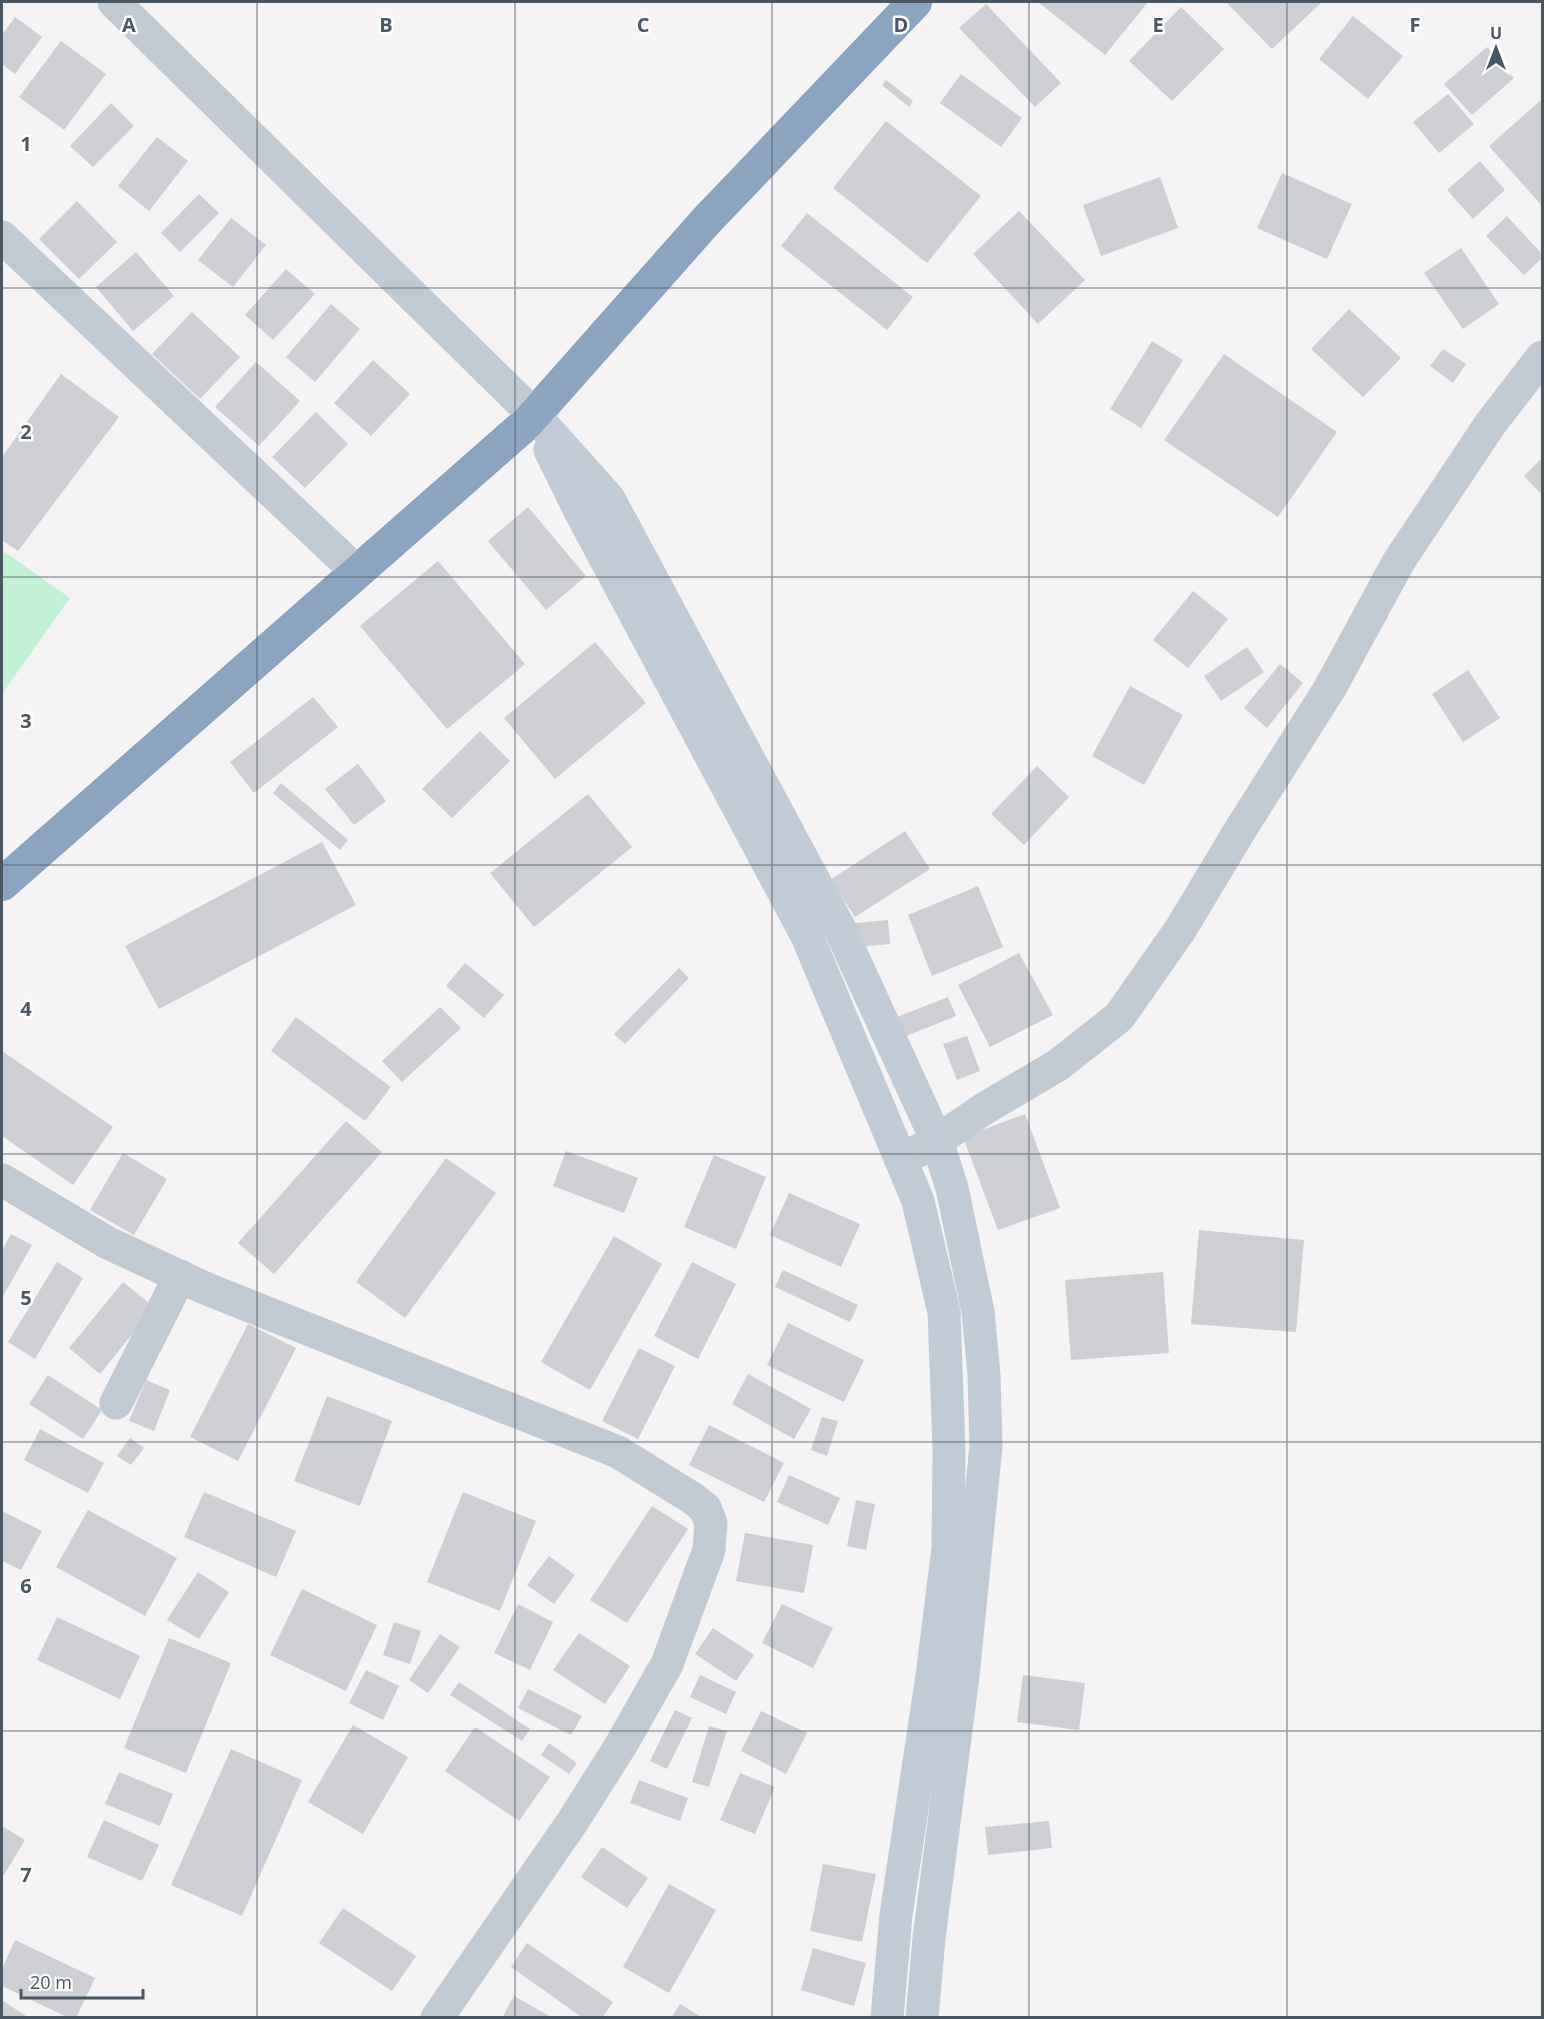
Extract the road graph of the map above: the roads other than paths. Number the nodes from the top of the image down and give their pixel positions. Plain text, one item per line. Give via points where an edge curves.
1 (114, 2) edge
2 (915, 2) edge
3 (2, 237) edge
4 (1542, 357) edge
5 (534, 415) junction
6 (357, 572) junction
7 (2, 884) edge
8 (937, 1142) junction
9 (902, 1159) junction
10 (2, 1180) edge
11 (180, 1276) junction
12 (116, 1402) dead end
13 (437, 2018) edge
14 (887, 2018) edge
15 (922, 2018) edge

1 - 5 street
2 - 5 highway via 707,220
3 - 6 street
4 - 8 street via 1491,423 1399,561 1330,688 1180,930 1119,1017 1058,1065
5 - 6 highway
5 - 8 street via 609,499 840,929
5 - 9 street via 580,511 807,936
6 - 7 highway
8 - 9 street
8 - 15 street via 952,1188 978,1312 986,1446
9 - 14 street via 918,1201 944,1312 948,1548 896,1915
10 - 11 street via 108,1243
11 - 12 street
11 - 13 street via 618,1452 692,1498 705,1508 711,1523 709,1550 667,1664 573,1821

